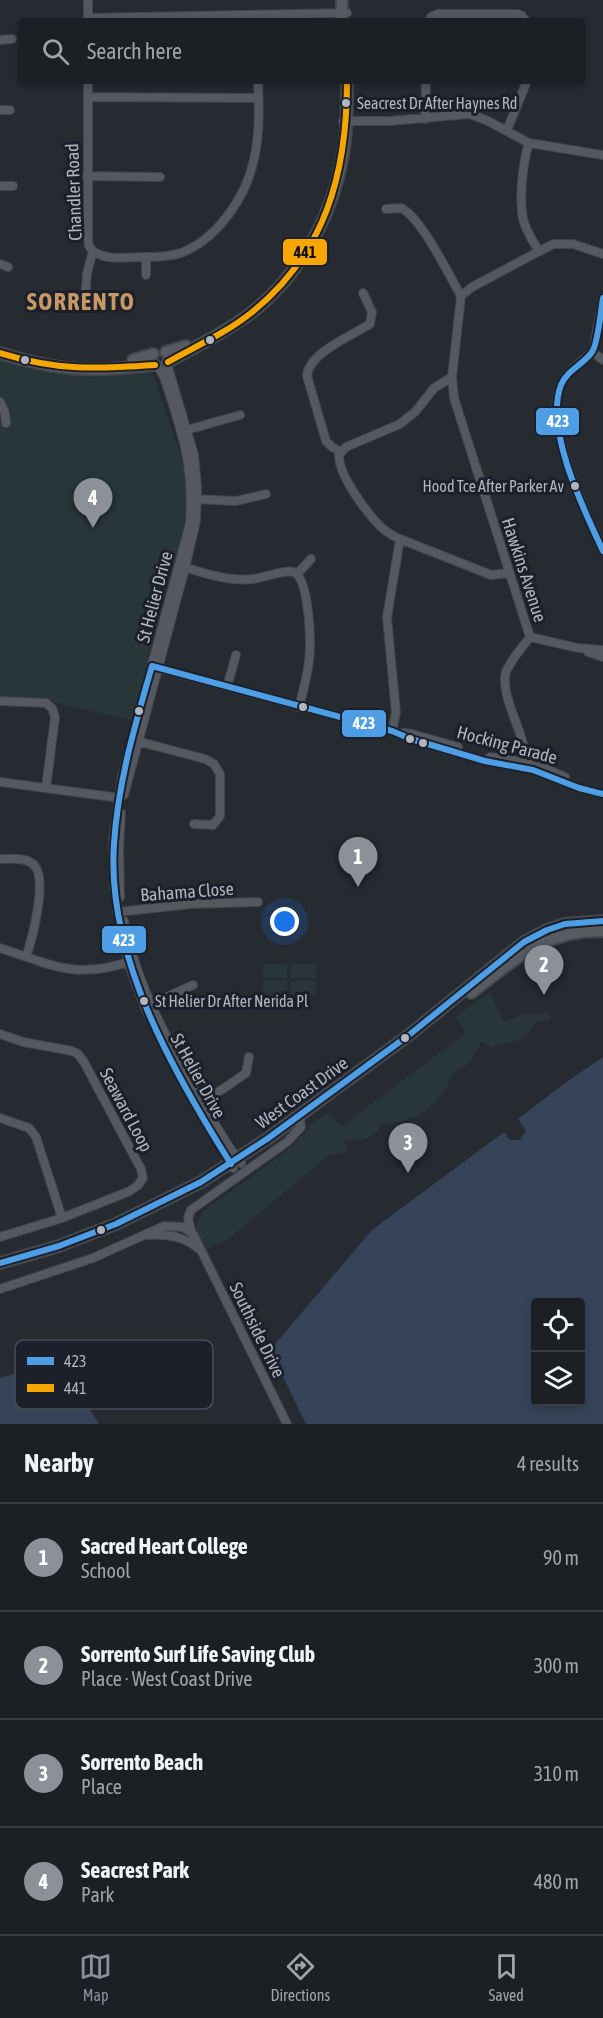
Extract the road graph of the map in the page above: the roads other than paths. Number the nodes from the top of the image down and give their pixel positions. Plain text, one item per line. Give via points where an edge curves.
1 (88, 0) edge
2 (342, 0) edge
3 (347, 0) edge
4 (344, 17) edge
5 (88, 18) edge
6 (301, 18) edge
7 (430, 18) edge
8 (524, 18) edge
9 (12, 39) dead end
10 (0, 40) edge
11 (88, 84) edge
12 (258, 84) edge
13 (342, 84) edge
14 (347, 84) edge
15 (426, 84) edge
16 (526, 84) edge
17 (88, 97) junction
18 (258, 98) junction
19 (10, 110) dead end
20 (0, 111) edge
21 (425, 119) junction
22 (344, 121) junction
23 (507, 130) junction
24 (529, 142) junction
25 (603, 155) edge
26 (87, 176) junction
27 (160, 177) dead end
28 (0, 186) edge
29 (13, 186) dead end
30 (386, 209) dead end
31 (93, 251) junction
32 (539, 251) junction
33 (603, 254) edge
34 (146, 257) junction
35 (146, 275) dead end
36 (363, 293) dead end
37 (461, 296) junction
38 (603, 298) edge
39 (85, 301) dead end
40 (0, 348) edge
41 (592, 351) junction
42 (0, 353) edge
43 (603, 360) edge
44 (161, 361) junction
45 (452, 377) junction
46 (0, 402) edge
47 (240, 415) dead end
48 (6, 423) dead end
49 (184, 430) junction
50 (340, 455) junction
51 (266, 494) dead end
52 (195, 499) junction
53 (400, 539) junction
54 (603, 551) edge
55 (311, 559) dead end
56 (182, 566) junction
57 (508, 573) junction
58 (297, 574) junction
59 (530, 637) junction
60 (578, 648) junction
61 (603, 650) edge
62 (236, 655) dead end
63 (603, 657) edge
64 (155, 667) junction
65 (227, 687) junction
66 (0, 701) edge
67 (299, 707) junction
68 (392, 731) junction
69 (135, 740) junction
70 (523, 765) junction
71 (0, 782) edge
72 (46, 788) junction
73 (603, 789) edge
74 (603, 794) edge
75 (120, 798) junction
76 (194, 825) dead end
77 (0, 859) edge
78 (258, 902) dead end
79 (120, 912) junction
80 (603, 921) edge
81 (603, 931) edge
82 (0, 948) edge
83 (26, 957) junction
84 (130, 961) junction
85 (193, 985) dead end
86 (147, 1006) junction
87 (0, 1034) edge
88 (249, 1057) dead end
89 (199, 1102) junction
90 (0, 1118) edge
91 (300, 1120) junction
92 (236, 1164) junction
93 (62, 1218) junction
94 (191, 1231) junction
95 (145, 1236) junction
96 (0, 1237) edge
97 (200, 1250) junction
98 (0, 1263) edge
99 (0, 1268) edge
100 (0, 1289) edge
101 (287, 1424) edge

1 - 5 street
2 - 4 main road
3 - 4 main road
4 - 6 street
7 - 8 street via 438,14 517,14
9 - 10 street
11 - 17 street, Chandler Road
12 - 18 street
13 - 22 main road
14 - 22 main road
15 - 21 street
16 - 23 street
17 - 18 street
17 - 26 street, Chandler Road
18 - 34 street via 254,162 227,217 187,251
19 - 20 street
21 - 22 street
21 - 23 street via 469,114
22 - 44 main road via 343,156 333,195 295,267 252,312 226,331
23 - 24 street
24 - 25 street
24 - 32 street via 522,213
26 - 27 street
26 - 31 street, Chandler Road via 88,236
28 - 29 street
30 - 37 street via 401,208 410,214
31 - 34 street via 103,257
31 - 39 street, Chandler Road
32 - 33 street via 565,243
32 - 37 street
34 - 35 street
36 - 50 street via 372,312 370,324 342,339 307,371 326,441
37 - 45 street, Hawkins Avenue
38 - 41 street
40 - 44 main road via 41,360 85,364
41 - 43 street
41 - 54 street via 564,379 557,393 556,409 575,484
42 - 44 main road via 68,368 104,369
44 - 49 street, St Helier Drive
45 - 50 street via 434,388 400,424 346,447
45 - 57 street, Hawkins Avenue via 454,398
46 - 48 street
47 - 49 street
49 - 52 street, St Helier Drive via 196,470
50 - 53 street via 341,468 354,492 377,522
51 - 52 street via 243,500
52 - 56 street, St Helier Drive
53 - 57 street via 491,575
53 - 68 street via 387,617 396,713
55 - 58 street
56 - 58 street via 243,579 289,571
56 - 64 street, St Helier Drive
57 - 59 street, Hawkins Avenue
58 - 67 street via 307,603 309,648
59 - 60 street
59 - 70 street, Hawkins Avenue via 514,657 505,678 523,744
60 - 61 street
60 - 63 street
62 - 65 street
64 - 65 street, Hocking Parade
64 - 69 street, St Helier Drive
65 - 67 street, Hocking Parade
66 - 72 street via 46,703 52,708 55,717
67 - 68 street, Hocking Parade
68 - 70 street, Hocking Parade via 473,757
69 - 75 street, St Helier Drive
69 - 76 street via 205,759 219,770 220,816 213,825
70 - 73 street, Hocking Parade via 535,764
70 - 74 street, Hocking Parade
71 - 72 street
72 - 75 street
75 - 79 street, St Helier Drive via 113,857
77 - 83 street via 31,862 38,872 37,916
78 - 79 street, Bahama Close
79 - 84 street, St Helier Drive
80 - 92 main road, West Coast Drive via 566,924 524,942 409,1035
81 - 91 main road, West Coast Drive via 572,932 533,947
82 - 83 street
83 - 84 street via 56,968 83,971
84 - 86 street, St Helier Drive
85 - 86 street
86 - 89 street, St Helier Drive
87 - 93 street, Seaward Loop via 78,1054 142,1173 141,1182 130,1191
88 - 89 street via 246,1073
89 - 92 street, St Helier Drive
90 - 93 street via 29,1128 36,1137
91 - 92 main road, West Coast Drive
91 - 94 street via 301,1126 287,1142 191,1210
92 - 98 main road, West Coast Drive via 116,1224
92 - 99 main road, West Coast Drive via 201,1188 121,1227 48,1255
93 - 96 street, Seaward Loop
94 - 95 street via 173,1225
94 - 97 street, Southside Drive
95 - 97 street via 176,1237
95 - 100 street
97 - 101 street, Southside Drive

